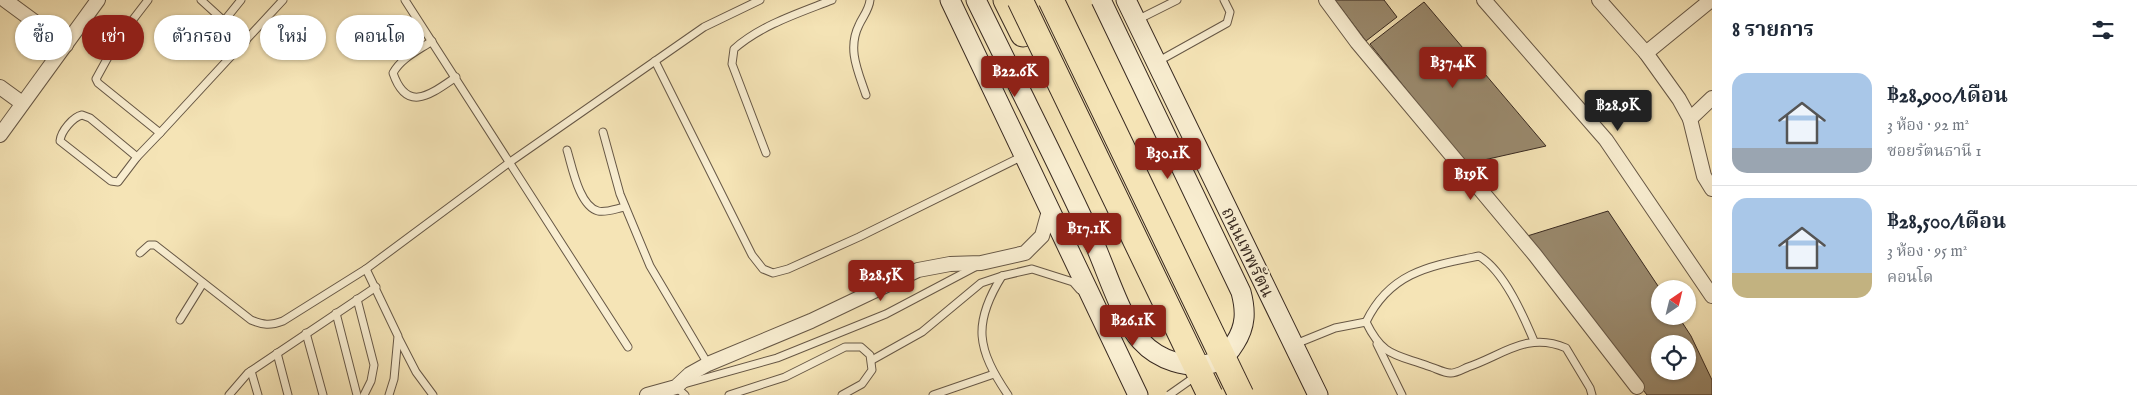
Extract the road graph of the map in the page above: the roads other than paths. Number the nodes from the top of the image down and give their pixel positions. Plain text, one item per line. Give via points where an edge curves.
1 (5, 0) edge
2 (98, 0) edge
3 (148, 0) edge
4 (201, 0) edge
5 (241, 0) edge
6 (283, 0) edge
7 (406, 0) edge
8 (760, 0) edge
9 (832, 0) edge
10 (870, 0) edge
11 (950, 0) edge
12 (976, 0) edge
13 (1006, 0) edge
14 (1020, 0) edge
15 (1050, 0) edge
16 (1061, 0) edge
17 (1101, 0) edge
18 (1126, 0) edge
19 (1177, 0) edge
20 (1224, 0) edge
21 (1326, 0) edge
22 (1484, 0) edge
23 (1600, 0) edge
24 (1711, 1) edge
25 (25, 15) edge
26 (217, 15) edge
27 (229, 15) edge
28 (1136, 20) junction
29 (250, 36) edge
30 (72, 37) edge
31 (432, 41) junction
32 (1646, 53) junction
33 (55, 60) edge
34 (228, 60) edge
35 (655, 61) junction
36 (1156, 63) junction
37 (456, 77) junction
38 (0, 86) edge
39 (866, 95) dead end
40 (1712, 98) edge
41 (22, 103) junction
42 (1690, 119) junction
43 (603, 132) dead end
44 (160, 133) junction
45 (0, 135) edge
46 (567, 150) dead end
47 (766, 154) dead end
48 (1023, 156) junction
49 (137, 157) junction
50 (510, 162) junction
51 (1708, 175) edge
52 (1712, 189) edge
53 (625, 207) junction
54 (1049, 211) junction
55 (140, 253) dead end
56 (981, 263) junction
57 (366, 269) junction
58 (1002, 276) junction
59 (204, 283) junction
60 (376, 287) junction
61 (1712, 296) edge
62 (357, 299) junction
63 (336, 313) junction
64 (1099, 314) junction
65 (180, 320) dead end
66 (1366, 322) junction
67 (306, 333) junction
68 (398, 336) junction
69 (1375, 341) junction
70 (1534, 341) junction
71 (1293, 345) junction
72 (628, 347) dead end
73 (277, 353) junction
74 (872, 360) junction
75 (1215, 363) junction
76 (708, 364) junction
77 (251, 370) junction
78 (994, 374) junction
79 (1636, 387) dead end
80 (678, 392) edge
81 (230, 394) edge
82 (258, 395) edge
83 (288, 395) edge
84 (323, 395) edge
85 (357, 395) edge
86 (364, 395) edge
87 (389, 395) edge
88 (433, 395) edge
89 (647, 395) edge
90 (729, 395) edge
91 (842, 395) edge
92 (933, 395) edge
93 (1008, 395) edge
94 (1137, 395) edge
95 (1169, 395) edge
96 (1202, 395) edge
97 (1210, 395) edge
98 (1241, 395) edge
99 (1253, 395) edge
100 (1318, 395) edge
101 (1402, 395) edge
102 (1592, 395) edge

1 - 25 street
2 - 30 street
3 - 44 lane via 118,39 96,79
4 - 26 lane
5 - 27 lane
6 - 29 lane
7 - 31 lane
8 - 35 lane via 704,27
9 - 47 lane via 780,20 734,49 732,64
10 - 39 lane via 870,8 854,37 853,57
11 - 48 main road
12 - 75 main road, bridge via 1080,213 1133,331 1151,350 1173,362
13 - 96 highway
14 - 97 highway, bridge
15 - 98 highway, bridge
16 - 99 highway
17 - 75 main road, bridge via 1241,292 1245,315 1243,326 1233,346
18 - 28 main road, ถนนเทพรัตน
19 - 28 lane
20 - 36 lane via 1230,12 1227,23
21 - 79 street via 1535,256
22 - 61 street via 1606,140
23 - 32 street
24 - 32 street
28 - 36 main road, ถนนเทพรัตน
31 - 37 lane
31 - 37 lane via 396,68 393,73 395,79 406,94 418,98 431,94
32 - 42 street
33 - 41 street
34 - 44 lane
35 - 48 lane via 734,223 752,255 763,269 773,273 859,237
35 - 50 lane
36 - 71 main road, ถนนเทพรัตน
37 - 50 lane
38 - 41 street
40 - 42 street
41 - 45 street
42 - 51 street
43 - 53 lane
44 - 49 lane
46 - 53 lane via 579,189 593,209 600,212
48 - 54 main road
49 - 49 lane via 118,182 111,181 60,138 72,120 82,115
50 - 57 lane
50 - 72 lane
51 - 52 street
53 - 76 lane via 650,266
54 - 56 street via 1042,236 1025,253
54 - 64 main road
55 - 59 lane via 149,245 155,245
56 - 76 street via 918,270 811,321
56 - 80 lane via 962,276 877,318 777,358
57 - 59 lane via 272,326 251,320
57 - 60 lane
58 - 64 lane via 1032,269 1073,282
58 - 74 lane via 981,283 922,332
58 - 78 lane via 989,297 981,320 981,336
59 - 65 lane
60 - 62 lane
60 - 68 lane
62 - 63 lane
62 - 86 lane via 374,365
63 - 67 lane
63 - 85 lane
64 - 94 main road
66 - 69 lane
66 - 70 lane via 1383,293 1408,275 1479,256 1488,261 1518,304
66 - 71 lane via 1335,328
67 - 73 lane
67 - 84 lane
68 - 87 lane via 394,379
68 - 88 lane via 416,372
69 - 70 lane via 1398,358 1450,374
69 - 101 lane
70 - 102 lane via 1566,348
71 - 100 main road, ถนนเทพรัตน
73 - 77 lane
73 - 83 lane
74 - 90 lane via 861,348 845,347 785,377
74 - 91 lane via 872,370 862,384
75 - 95 lane, bridge
76 - 80 street via 690,374
77 - 81 lane
77 - 82 lane
78 - 92 lane
78 - 93 lane
80 - 89 street

